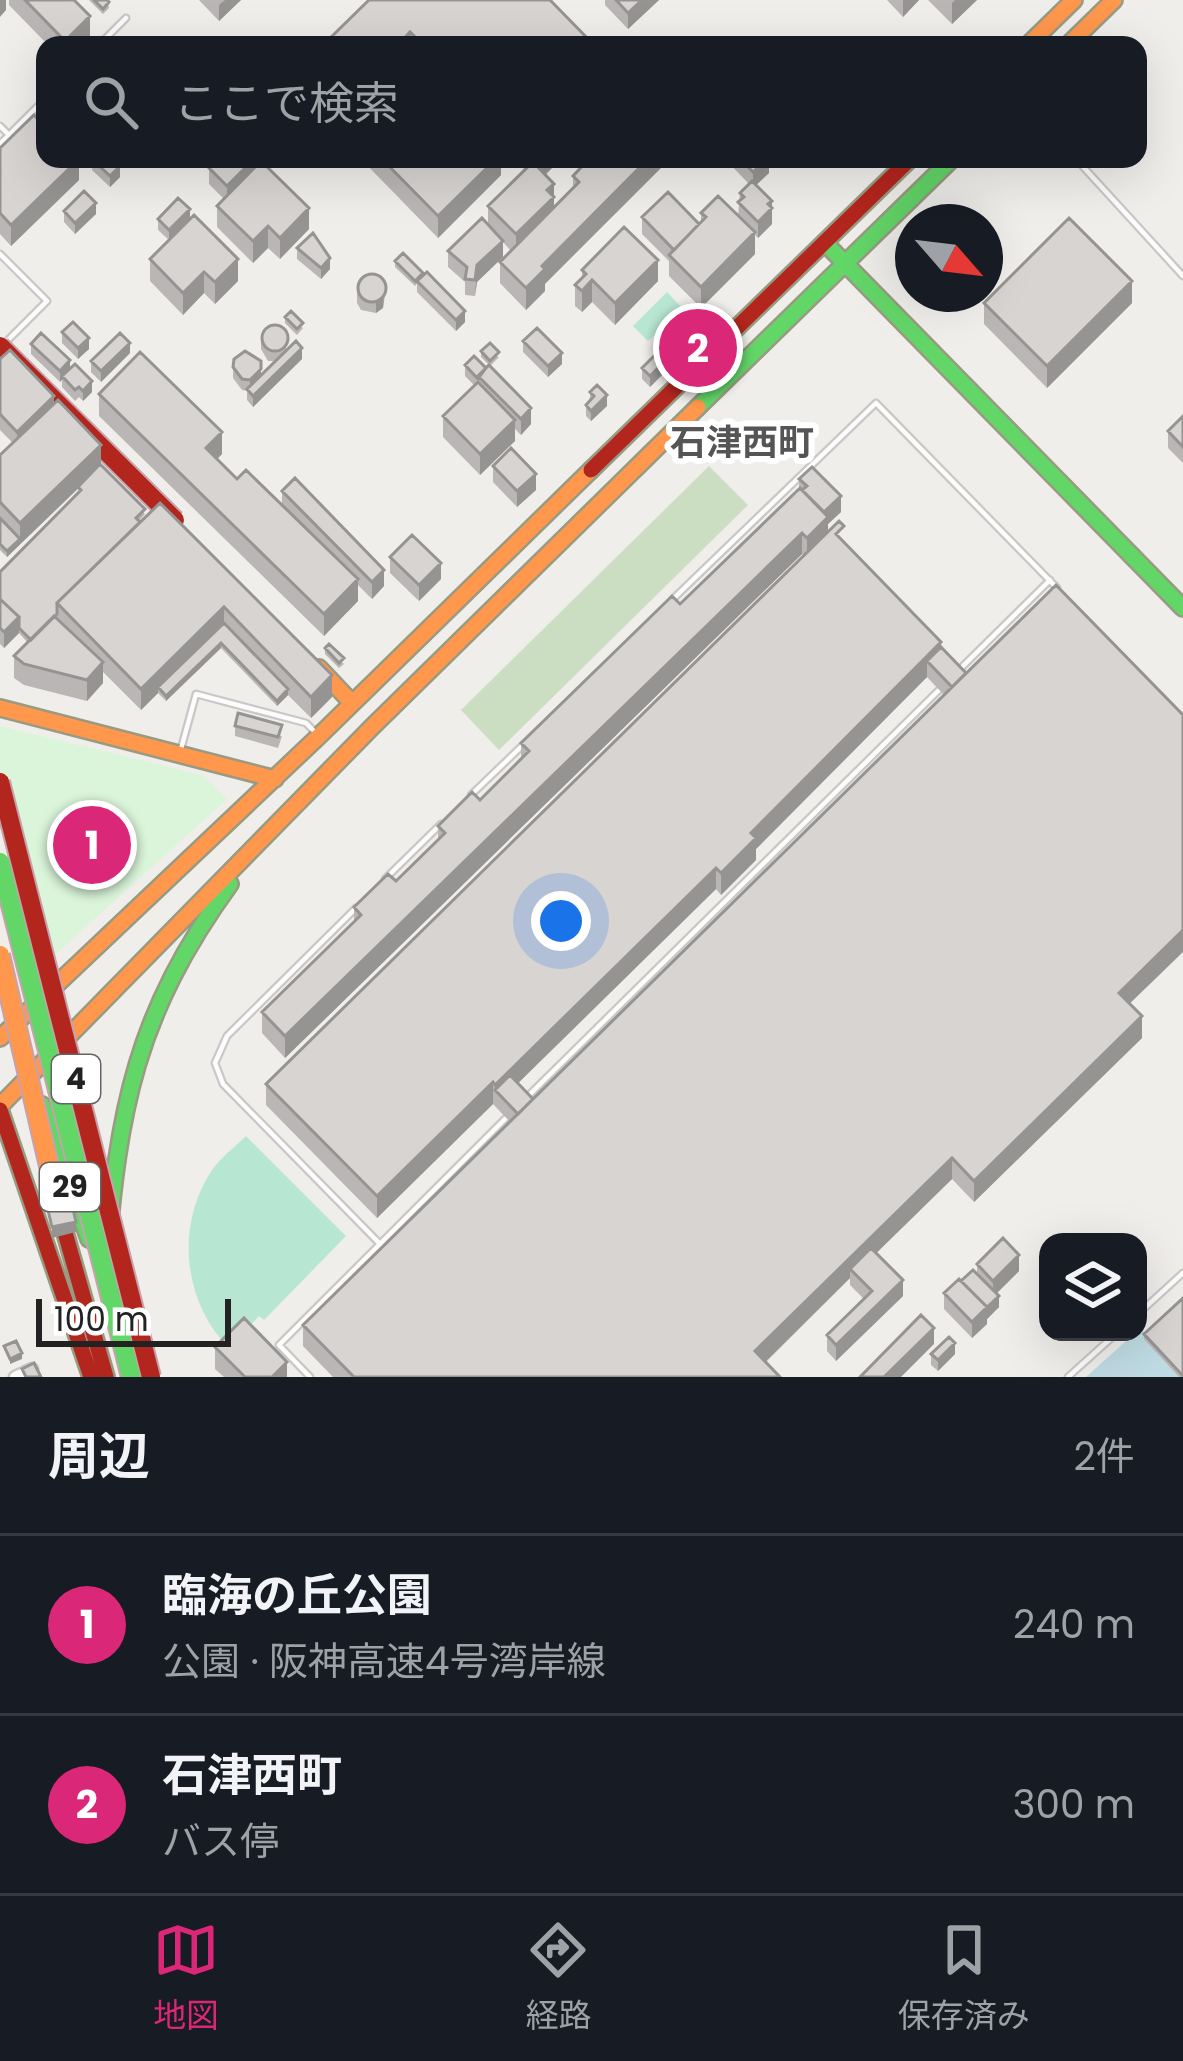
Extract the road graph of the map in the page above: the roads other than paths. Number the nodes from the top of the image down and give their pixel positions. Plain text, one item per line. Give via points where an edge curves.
1 (1114, 0) edge
2 (1071, 1) edge
3 (126, 18) dead end
4 (108, 36) edge
5 (1037, 36) edge
6 (1077, 36) edge
7 (36, 108) edge
8 (0, 126) edge
9 (9, 135) junction
10 (0, 144) edge
11 (901, 168) edge
12 (943, 168) edge
13 (1084, 168) edge
14 (825, 243) junction
15 (0, 254) edge
16 (844, 264) junction
17 (1183, 275) edge
18 (0, 347) edge
19 (185, 530) edge
20 (1049, 580) junction
21 (1066, 597) edge
22 (1183, 608) edge
23 (658, 613) edge
24 (305, 654) edge
25 (953, 676) edge
26 (939, 690) edge
27 (352, 704) junction
28 (0, 708) edge
29 (373, 726) junction
30 (319, 736) junction
31 (525, 742) edge
32 (180, 754) junction
33 (274, 779) junction
34 (0, 782) edge
35 (458, 807) edge
36 (284, 816) junction
37 (442, 824) edge
38 (0, 862) edge
39 (376, 889) edge
40 (359, 905) edge
41 (0, 955) edge
42 (0, 998) edge
43 (5, 1033) edge
44 (32, 1076) junction
45 (521, 1103) edge
46 (0, 1108) edge
47 (506, 1118) edge
48 (379, 1243) junction
49 (394, 1257) edge
50 (1183, 1273) edge
51 (104, 1283) junction
52 (1147, 1306) edge
53 (1108, 1341) edge
54 (32, 1369) edge
55 (15, 1377) edge
56 (91, 1377) edge
57 (106, 1377) edge
58 (135, 1377) edge
59 (151, 1377) edge
60 (310, 1377) edge
61 (1068, 1377) edge

1 - 6 main road
2 - 5 main road
3 - 4 lane
7 - 9 lane
8 - 9 lane
9 - 10 lane
11 - 14 main road
12 - 16 main road
13 - 17 lane
14 - 16 main road
14 - 27 main road
15 - 18 lane via 47,301
16 - 22 main road
16 - 29 main road
18 - 19 main road, bridge
20 - 21 lane
20 - 23 lane via 876,403
20 - 25 lane
24 - 27 main road
26 - 45 lane
27 - 29 main road
27 - 30 main road
28 - 32 main road
29 - 36 main road
30 - 32 lane via 306,723 196,694
30 - 33 main road
31 - 35 lane
32 - 33 main road
33 - 43 main road
34 - 59 main road, 4, bridge
36 - 44 main road
36 - 51 main road via 209,911 150,1024 117,1143
37 - 39 lane
38 - 58 main road, 4, bridge
40 - 48 lane via 227,1036 215,1063 223,1084
41 - 57 main road, bridge
42 - 43 main road, 29
43 - 44 main road, 29
44 - 46 main road
44 - 51 main road, 29
46 - 56 main road, 29
47 - 48 lane
48 - 49 lane
48 - 60 lane via 279,1345
50 - 52 lane
51 - 58 main road, 29
53 - 61 lane
54 - 55 street

